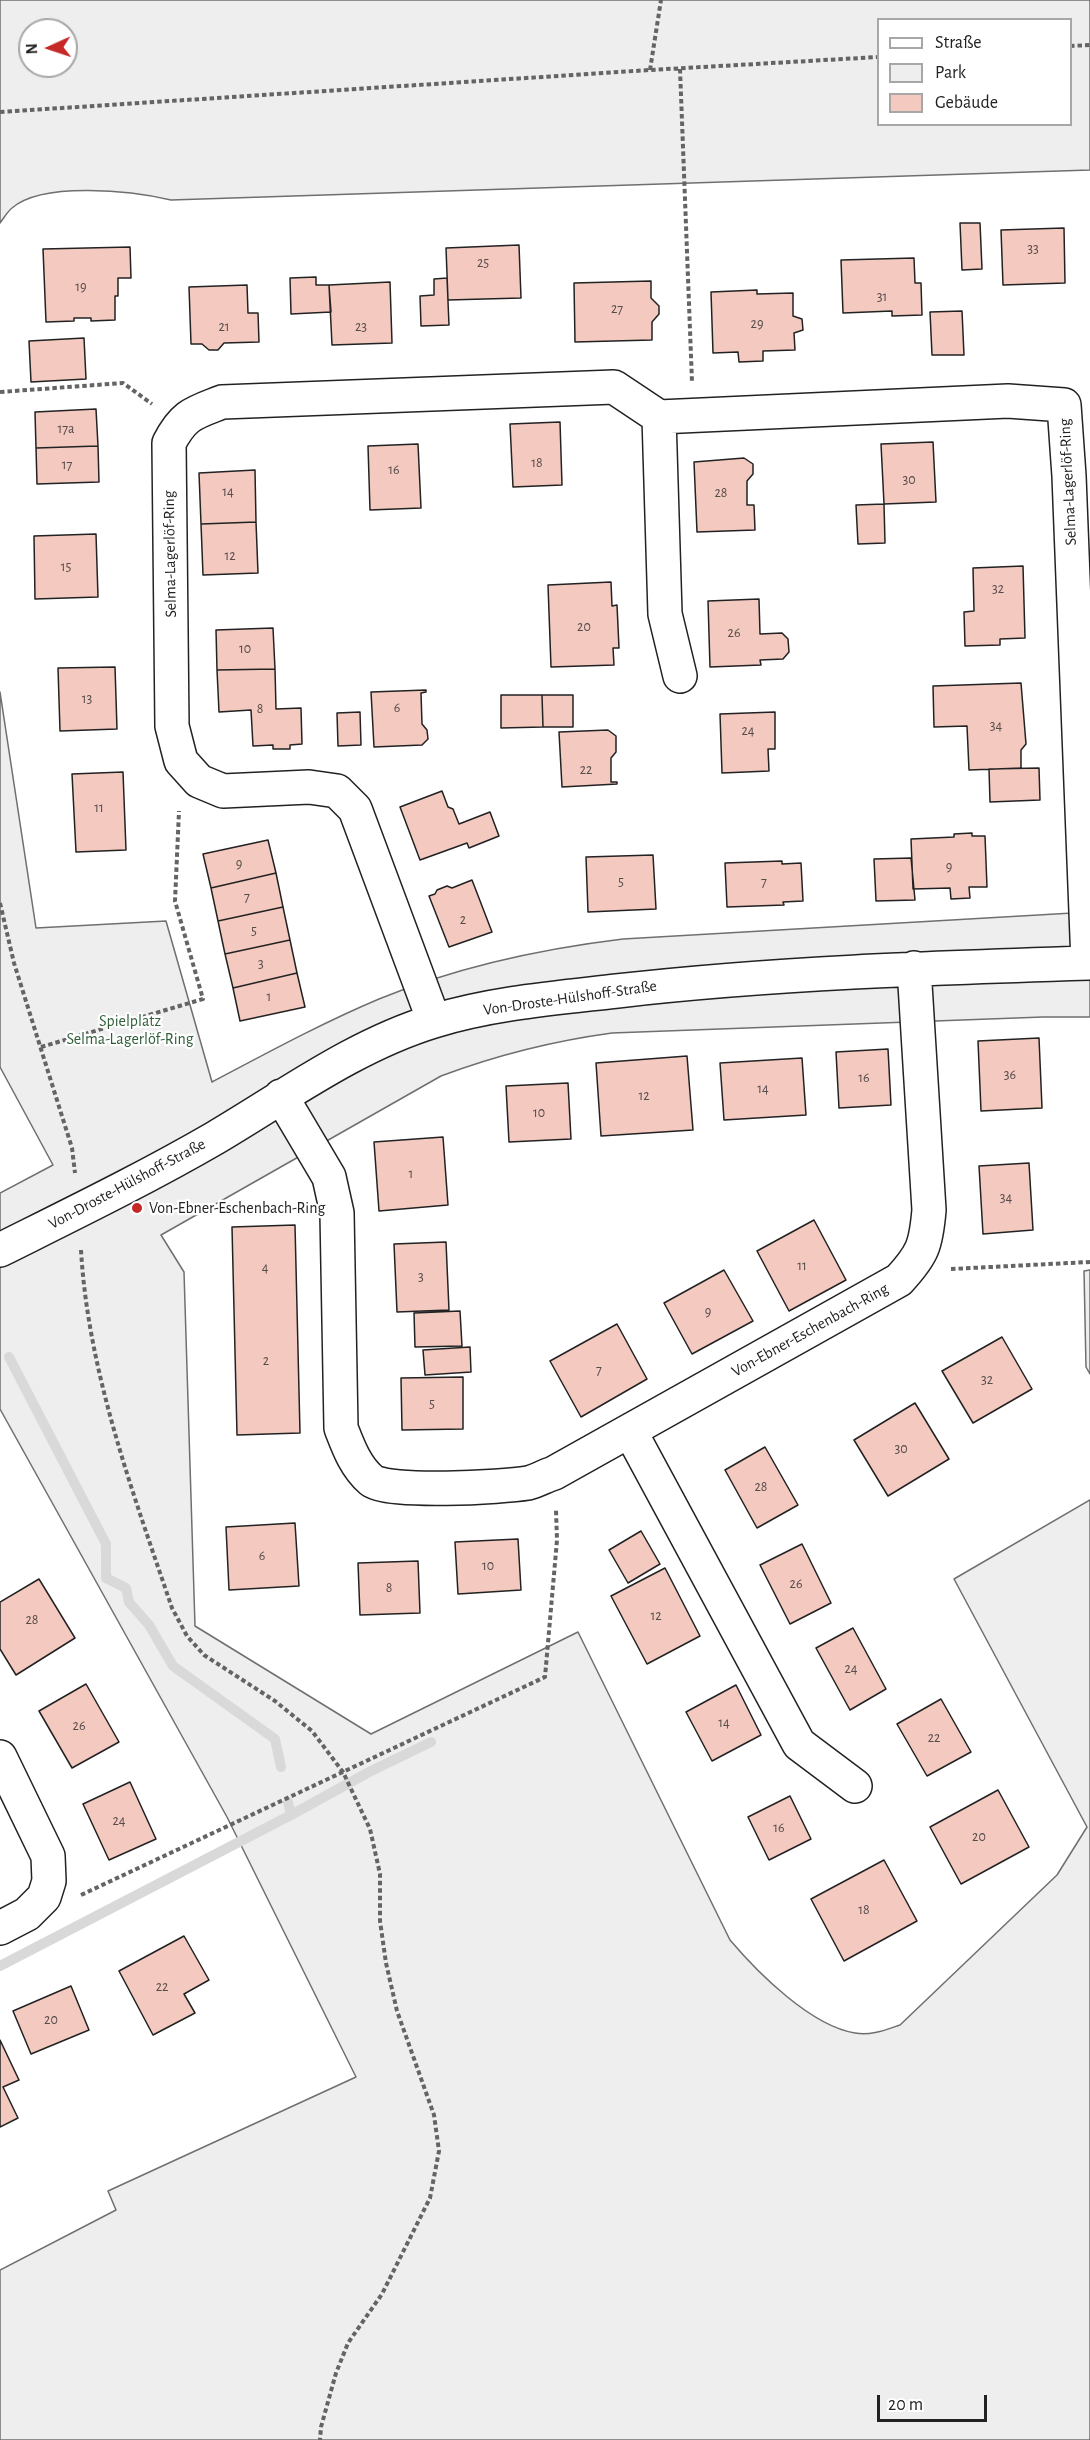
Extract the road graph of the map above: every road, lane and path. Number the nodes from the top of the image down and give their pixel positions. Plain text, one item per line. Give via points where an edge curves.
1 (661, 0) edge
2 (1090, 45) edge
3 (1072, 46) edge
4 (877, 57) edge
5 (680, 69) junction
6 (650, 70) junction
7 (0, 112) edge
8 (0, 392) edge
9 (693, 416) junction
10 (659, 417) junction
11 (179, 423) junction
12 (680, 676) dead end
13 (181, 761) junction
14 (0, 903) edge
15 (1089, 963) edge
16 (914, 968) junction
17 (434, 1021) junction
18 (40, 1047) junction
19 (281, 1096) junction
20 (78, 1211) junction
21 (0, 1250) edge
22 (1090, 1262) edge
23 (915, 1263) junction
24 (630, 1431) junction
25 (554, 1473) junction
26 (0, 1757) edge
27 (343, 1772) junction
28 (855, 1786) dead end
29 (80, 1895) dead end
30 (0, 1928) edge
31 (320, 2440) edge

1 - 6 path
2 - 3 path
4 - 5 path
5 - 6 path
5 - 9 path
6 - 7 path
8 - 11 path via 123,383
9 - 10 street, Selma-Lagerlöf-Ring
9 - 15 street, Selma-Lagerlöf-Ring via 1008,401 1064,405
10 - 11 street via 614,387 222,402
10 - 12 street via 665,614
11 - 13 street, Selma-Lagerlöf-Ring via 169,443 169,454 172,726
13 - 17 street via 199,781 223,791 309,787 337,790 355,808
13 - 18 path via 175,901 203,999
14 - 18 path
15 - 16 street, Von-Droste-Hülshoff-Straße
16 - 17 street, Von-Droste-Hülshoff-Straße via 680,984 506,1004
16 - 23 street, Von-Ebner-Eschenbach-Ring via 929,1210 926,1242
17 - 19 street, Von-Droste-Hülshoff-Straße via 372,1047
18 - 20 path via 72,1148
19 - 20 street, Von-Droste-Hülshoff-Straße via 215,1138
19 - 25 street, Von-Ebner-Eschenbach-Ring via 329,1177 337,1213 341,1428 354,1459 372,1481 403,1488 487,1487 529,1482
20 - 21 street, Von-Droste-Hülshoff-Straße
20 - 27 path via 83,1296 104,1394 172,1608 187,1636 204,1656 275,1701 312,1731
22 - 23 path via 951,1269
23 - 24 street, Von-Ebner-Eschenbach-Ring via 899,1280
24 - 25 street, Von-Ebner-Eschenbach-Ring
24 - 28 street via 799,1744
25 - 27 path via 557,1540 544,1677
26 - 30 street via 48,1856 49,1881 44,1897 27,1914
27 - 29 path
27 - 31 path via 370,1829 380,1874 386,1962 397,2011 434,2115 439,2151 430,2198 413,2234 382,2294 348,2343 336,2373

